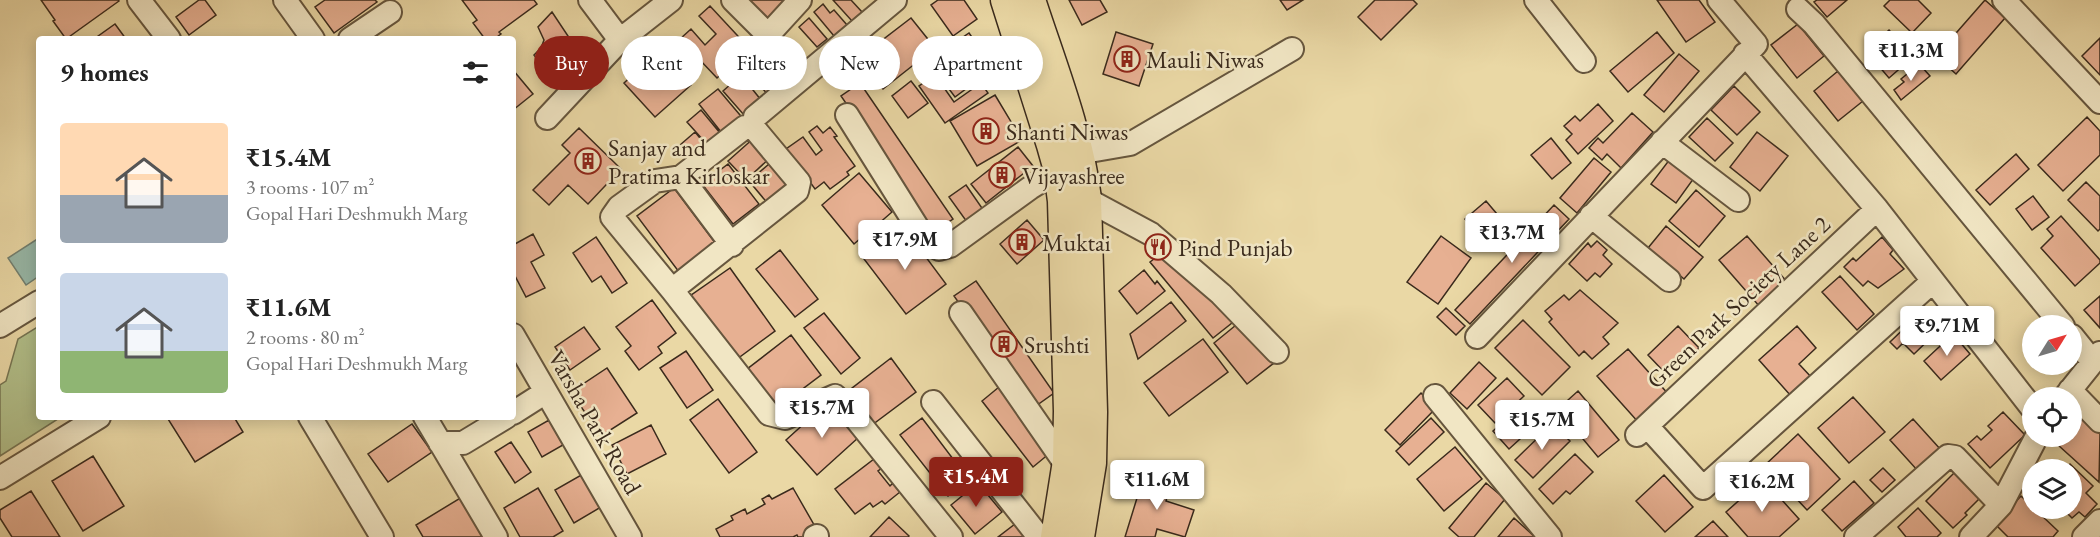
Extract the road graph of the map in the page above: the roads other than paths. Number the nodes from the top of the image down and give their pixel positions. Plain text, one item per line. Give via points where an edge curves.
1 (139, 0) edge
2 (285, 0) edge
3 (590, 0) edge
4 (670, 0) edge
5 (734, 0) edge
6 (800, 0) edge
7 (895, 0) edge
8 (1006, 0) edge
9 (1030, 0) edge
10 (1536, 0) edge
11 (1719, 0) edge
12 (2004, 0) edge
13 (1798, 9) dead end
14 (390, 12) dead end
15 (167, 36) edge
16 (311, 36) edge
17 (354, 36) edge
18 (620, 40) junction
19 (1292, 49) dead end
20 (1745, 54) junction
21 (1584, 61) dead end
22 (2100, 102) edge
23 (847, 115) dead end
24 (755, 117) dead end
25 (547, 118) dead end
26 (1662, 142) junction
27 (681, 177) junction
28 (1074, 178) junction
29 (1738, 200) dead end
30 (1877, 209) junction
31 (1591, 216) junction
32 (732, 245) junction
33 (1669, 280) dead end
34 (1933, 281) junction
35 (672, 290) junction
36 (36, 304) edge
37 (961, 313) dead end
38 (2054, 315) edge
39 (0, 326) edge
40 (1477, 337) dead end
41 (516, 340) edge
42 (2082, 345) edge
43 (1276, 352) dead end
44 (2096, 357) edge
45 (2072, 387) edge
46 (546, 392) junction
47 (2022, 395) edge
48 (1435, 396) dead end
49 (933, 402) dead end
50 (2082, 406) edge
51 (516, 410) edge
52 (94, 420) edge
53 (312, 420) edge
54 (427, 420) edge
55 (501, 420) edge
56 (2100, 421) edge
57 (440, 443) junction
58 (2031, 447) edge
59 (1067, 466) junction
60 (0, 478) edge
61 (2001, 505) junction
62 (2100, 521) edge
63 (382, 537) edge
64 (496, 537) edge
65 (630, 537) edge
66 (951, 537) edge
67 (1039, 537) edge
68 (1056, 537) edge
69 (1079, 537) edge
70 (1550, 537) edge
71 (1856, 537) edge
72 (1971, 537) edge
73 (2084, 537) edge

1 - 15 street
2 - 16 street
3 - 18 street
4 - 18 street
5 - 6 street via 768,35
7 - 24 street
8 - 28 main road
9 - 28 main road
10 - 21 street
11 - 20 street via 1756,44
12 - 22 street
13 - 38 street
14 - 17 street
18 - 25 street
19 - 28 street
20 - 26 street
20 - 30 street
23 - 28 street via 926,241 939,249 950,246 1030,188
26 - 29 street
26 - 31 street
27 - 32 street
27 - 32 street via 745,127 753,127 799,182 797,191
27 - 35 street via 655,181 612,217
28 - 43 street via 1151,234 1221,294
28 - 59 main road
28 - 69 main road via 1092,411 1091,463
30 - 34 street
30 - 34 street, Green Park Society Lane 2 via 1642,430 1703,488
31 - 33 street
31 - 40 street
32 - 35 street
34 - 47 street
35 - 66 street via 769,414 785,418 835,396
36 - 39 street
37 - 59 street
41 - 46 street, Varsha Park Road
42 - 44 street
44 - 45 street
46 - 51 street
46 - 65 street, Varsha Park Road
48 - 70 street
49 - 67 street
50 - 56 street
52 - 60 street
53 - 63 street
54 - 57 street
55 - 57 street via 464,442
57 - 64 street
58 - 61 street
59 - 68 main road
61 - 71 street via 1955,457 1948,456
61 - 72 street
62 - 73 street

